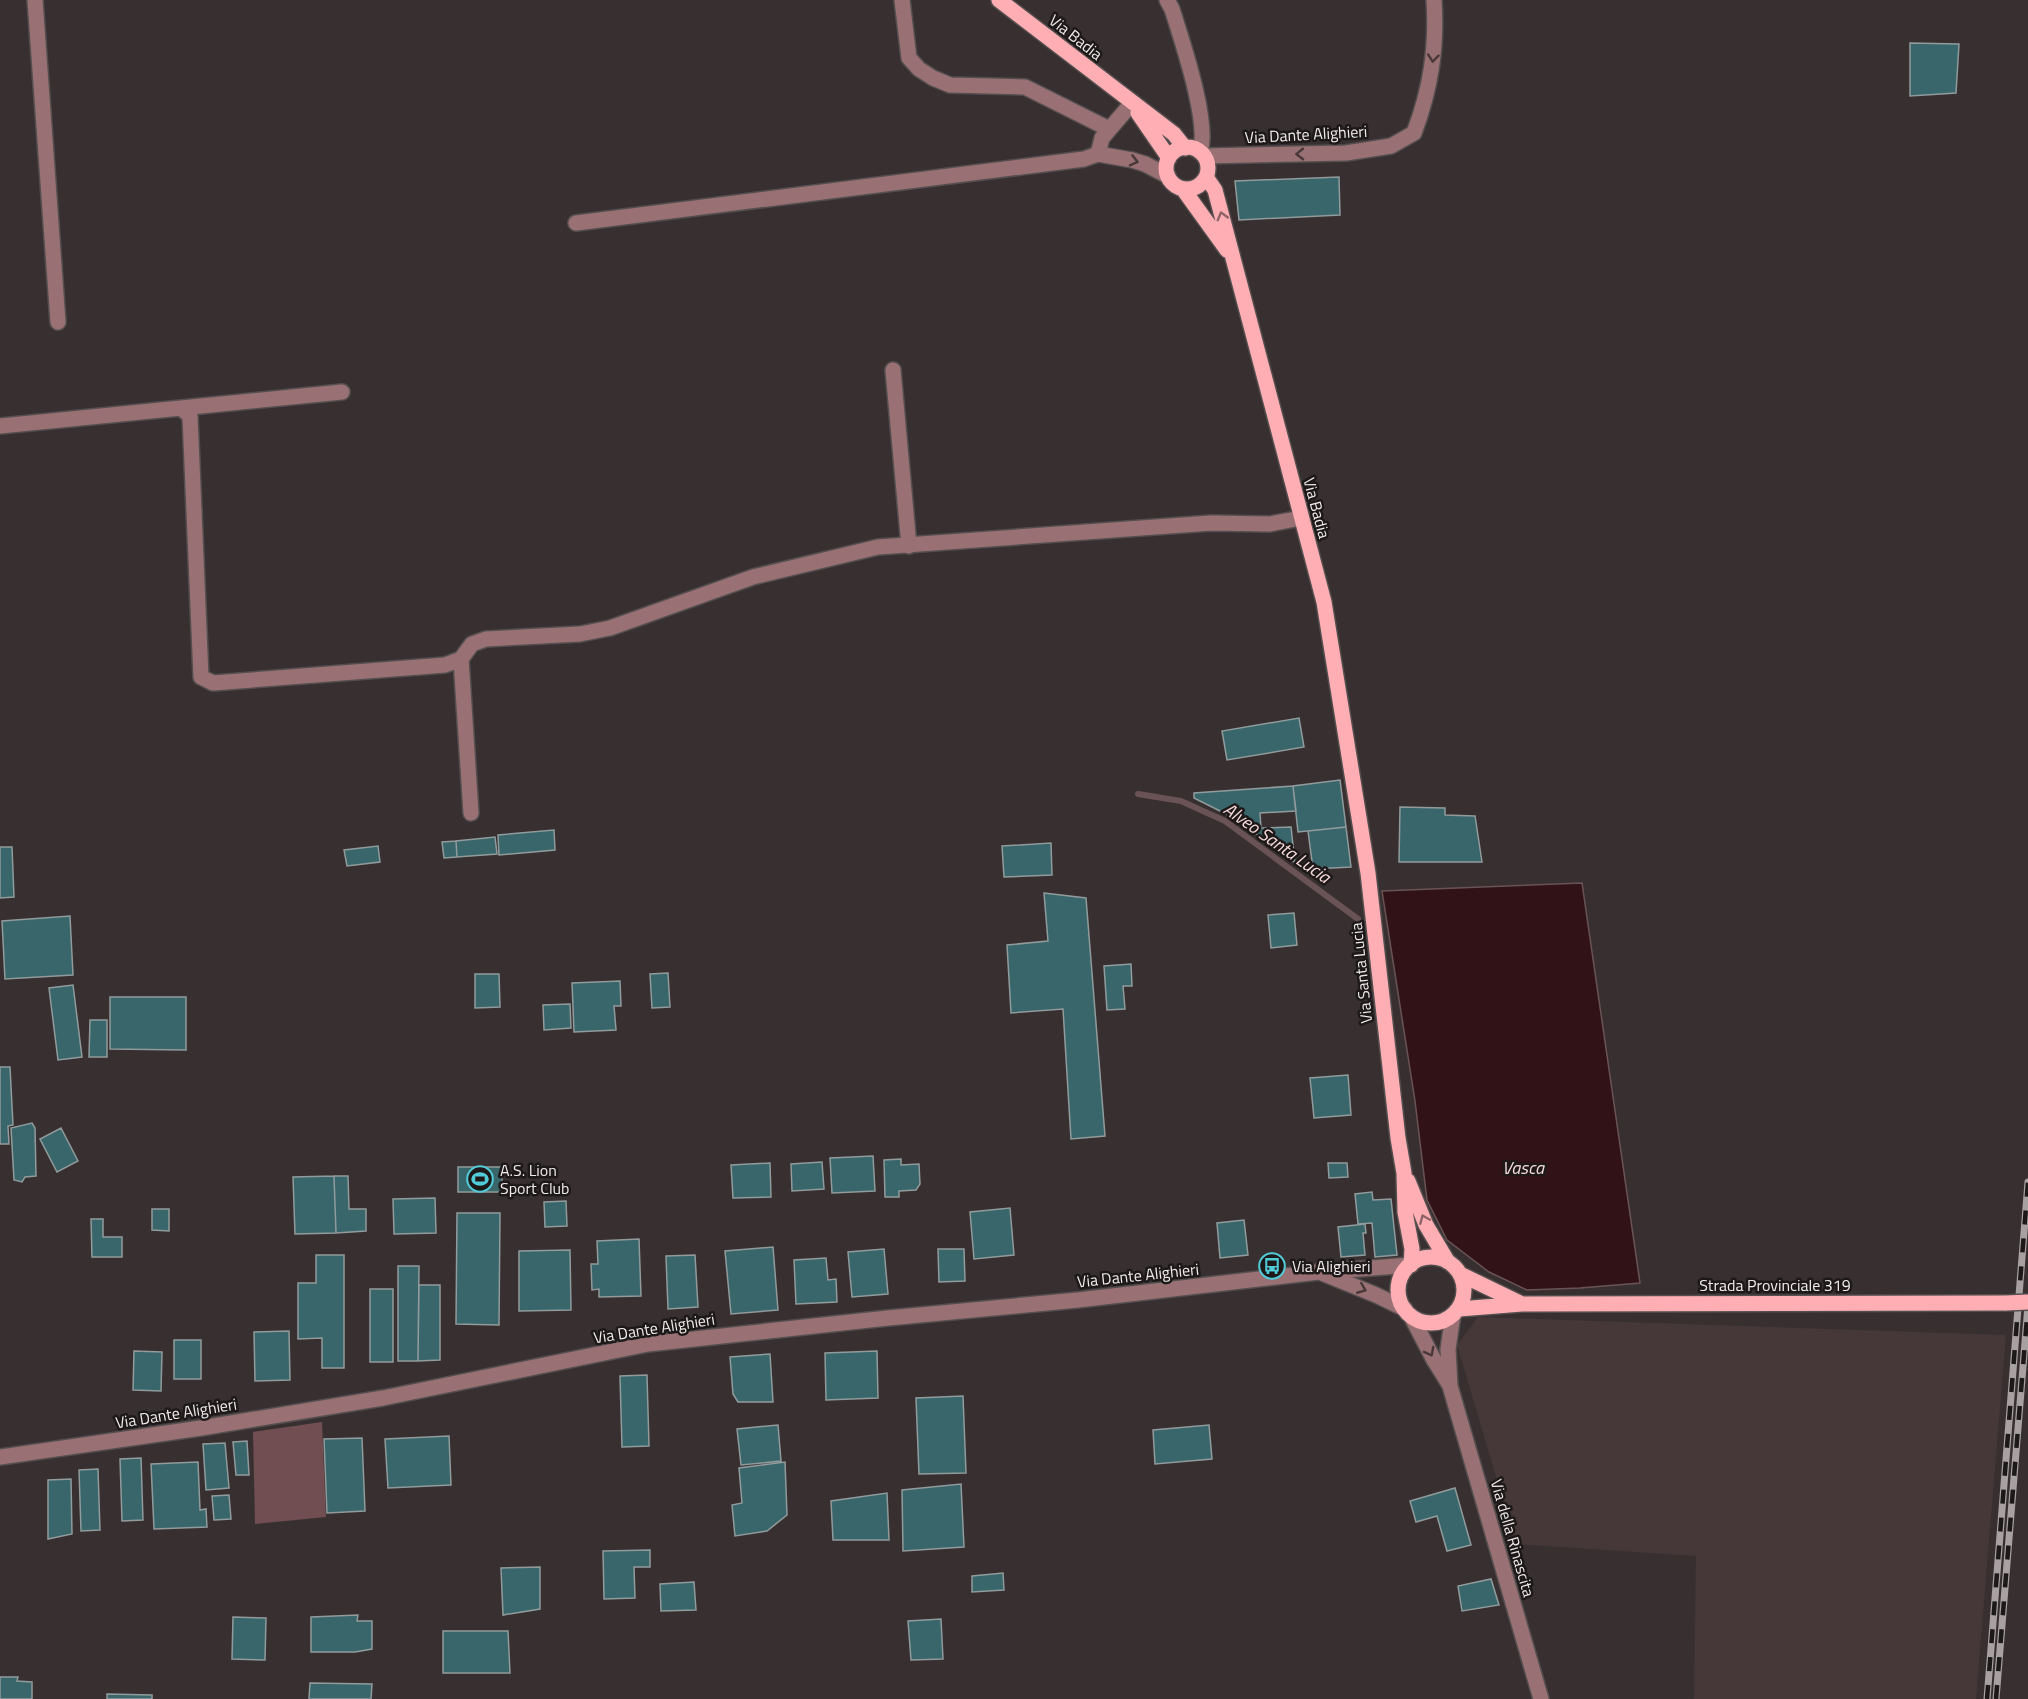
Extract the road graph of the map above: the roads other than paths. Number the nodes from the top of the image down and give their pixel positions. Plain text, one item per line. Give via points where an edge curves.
1 (35, 0) edge
2 (903, 0) edge
3 (999, 0) edge
4 (1167, 0) edge
5 (1434, 0) edge
6 (1132, 103) junction
7 (1110, 129) junction
8 (1196, 152) junction
9 (1098, 154) junction
10 (1169, 158) junction
11 (1168, 176) junction
12 (1206, 177) junction
13 (1184, 189) junction
14 (576, 224) dead end
15 (1233, 258) junction
16 (58, 322) dead end
17 (893, 370) dead end
18 (342, 392) dead end
19 (181, 408) junction
20 (0, 426) edge
21 (1301, 518) junction
22 (909, 546) junction
23 (461, 659) junction
24 (1353, 770) joint
25 (471, 813) dead end
26 (1404, 1173) junction
27 (1448, 1262) junction
28 (1412, 1264) junction
29 (1319, 1272) junction
30 (1460, 1274) junction
31 (2028, 1302) edge
32 (1522, 1304) junction
33 (1456, 1312) junction
34 (1408, 1313) junction
35 (1450, 1386) junction
36 (0, 1457) edge
37 (1541, 1699) edge

1 - 16 street
2 - 7 street via 909,58 933,78 950,85 1025,87
3 - 6 main road, Via Badia
4 - 8 street via 1193,79 1203,141
5 -> 8 street, Via Dante Alighieri via 1432,72 1414,133 1391,146 1346,153
6 - 7 street
6 - 8 main road, Via Badia
6 - 10 main road, Via Badia
7 - 9 street via 1102,138
8 - 10 main road via 1173,153
8 - 12 main road via 1208,166
9 -> 11 street via 1145,164
9 - 14 street via 1084,159
10 - 11 main road
11 - 13 main road
12 - 13 main road via 1197,187
15 -> 12 main road, Via Badia via 1215,190
13 - 15 main road, Via Badia
15 - 21 main road, Via Badia
17 - 22 street
18 - 19 street
19 - 20 street
19 - 23 street via 190,416 201,676 213,683 445,665
21 - 22 street via 1270,524 1211,523
21 - 24 main road, Via Badia via 1324,602
22 - 23 street via 878,548 753,577 610,628 580,634 486,639 471,644
23 - 25 street
24 - 26 main road, Via Santa Lucia
27 -> 26 main road, Via Santa Lucia via 1426,1225
26 - 28 main road, Via Santa Lucia
27 - 28 main road via 1425,1258
27 - 30 main road
28 - 29 street, Via Dante Alighieri
28 - 34 main road via 1399,1286
29 -> 34 street, Via Dante Alighieri
29 - 36 street, Via Dante Alighieri via 648,1344 383,1398
30 - 32 main road
30 - 33 main road via 1464,1292
31 - 32 main road, Strada Provinciale 319, bridge
32 - 33 main road, Strada Provinciale 319
33 - 34 main road via 1445,1320 1427,1323
33 - 35 street, Via della Rinascita via 1448,1349
34 -> 35 street, Via della Rinascita
35 - 37 street, Via della Rinascita

